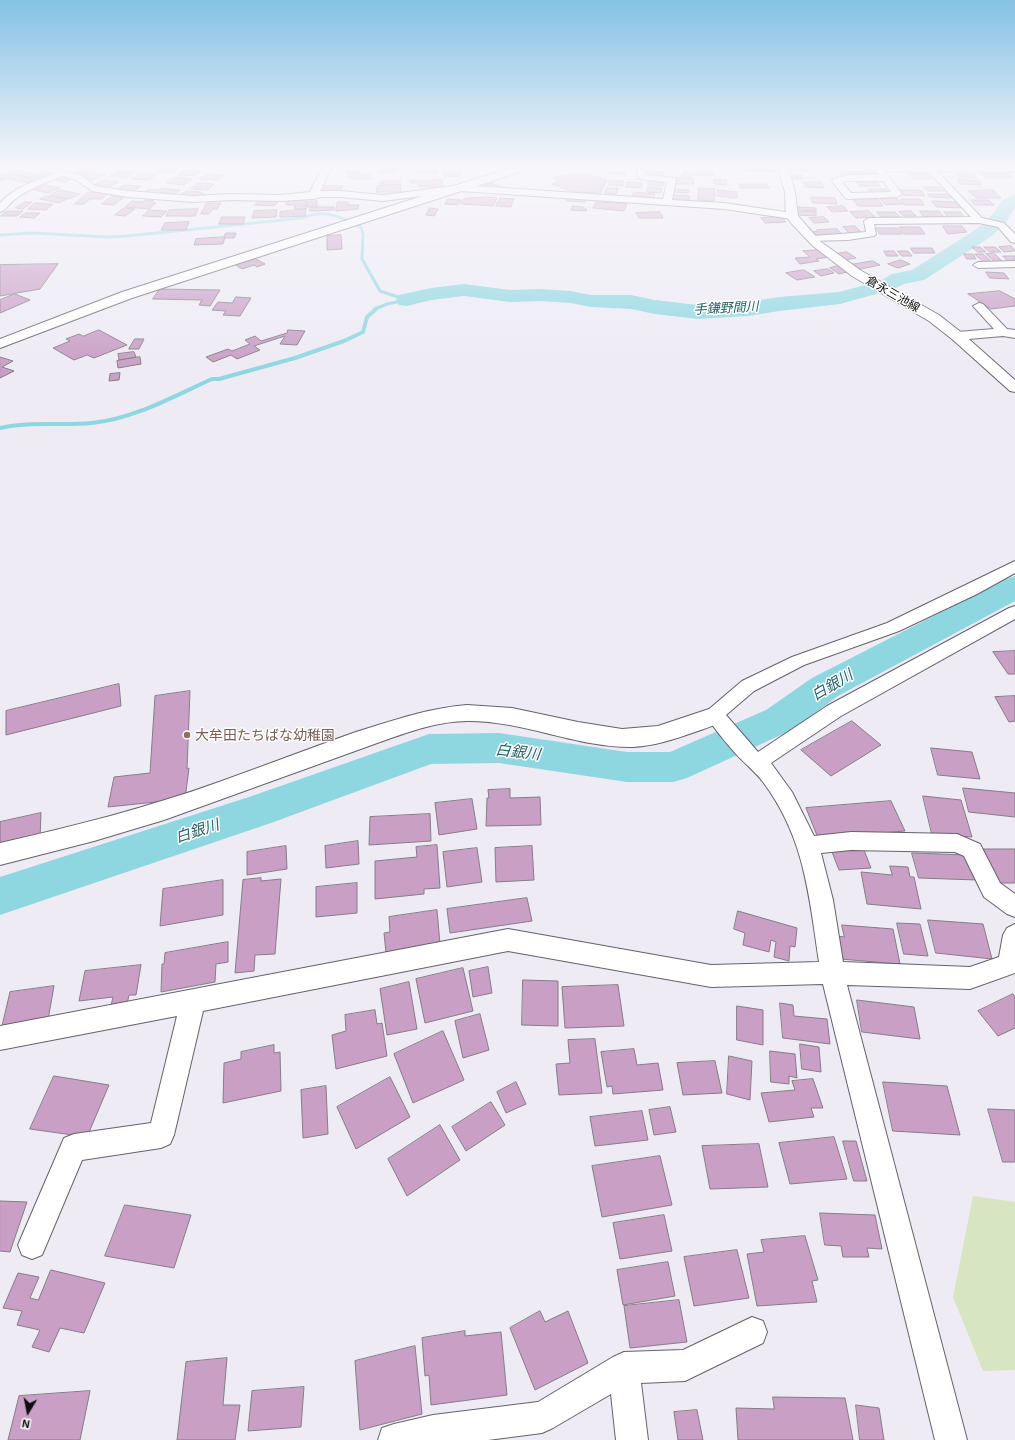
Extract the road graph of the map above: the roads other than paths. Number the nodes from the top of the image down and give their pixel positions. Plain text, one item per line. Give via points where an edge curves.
1 (314, 235) edge
2 (810, 235) edge
3 (862, 235) edge
4 (813, 239) junction
5 (1015, 264) edge
6 (978, 265) dead end
7 (979, 306) dead end
8 (1003, 332) junction
9 (1015, 334) edge
10 (957, 336) junction
11 (0, 344) edge
12 (1014, 388) edge
13 (1015, 566) edge
14 (1015, 612) edge
15 (720, 721) junction
16 (755, 760) junction
17 (808, 846) junction
18 (0, 854) edge
19 (1015, 906) edge
20 (1015, 935) edge
21 (832, 973) junction
22 (194, 1001) junction
23 (0, 1038) edge
24 (32, 1244) dead end
25 (752, 1332) dead end
26 (624, 1368) junction
27 (447, 1434) edge
28 (394, 1440) edge
29 (632, 1440) edge
30 (951, 1440) edge

1 - 11 street via 127,295
2 - 4 street, 倉永三池線
3 - 4 street
4 - 10 street, 倉永三池線 via 856,273 918,308
5 - 6 street
7 - 8 street
8 - 9 street
8 - 10 street
10 - 12 street, 倉永三池線
13 - 15 street via 893,627 792,664 748,686 733,698
14 - 16 street via 834,711
15 - 16 street
15 - 18 street via 652,736 623,738 481,713 447,715 410,723 188,803 115,826
16 - 17 street via 781,793
17 - 19 street via 851,841 957,843 972,850 992,890
17 - 21 street via 818,878
20 - 21 street via 1009,964 970,978
21 - 22 street via 711,976 508,940
21 - 30 street
22 - 23 street
22 - 24 street via 161,1135 74,1148
25 - 26 street via 685,1365
26 - 27 street via 542,1416
26 - 29 street
27 - 28 street

